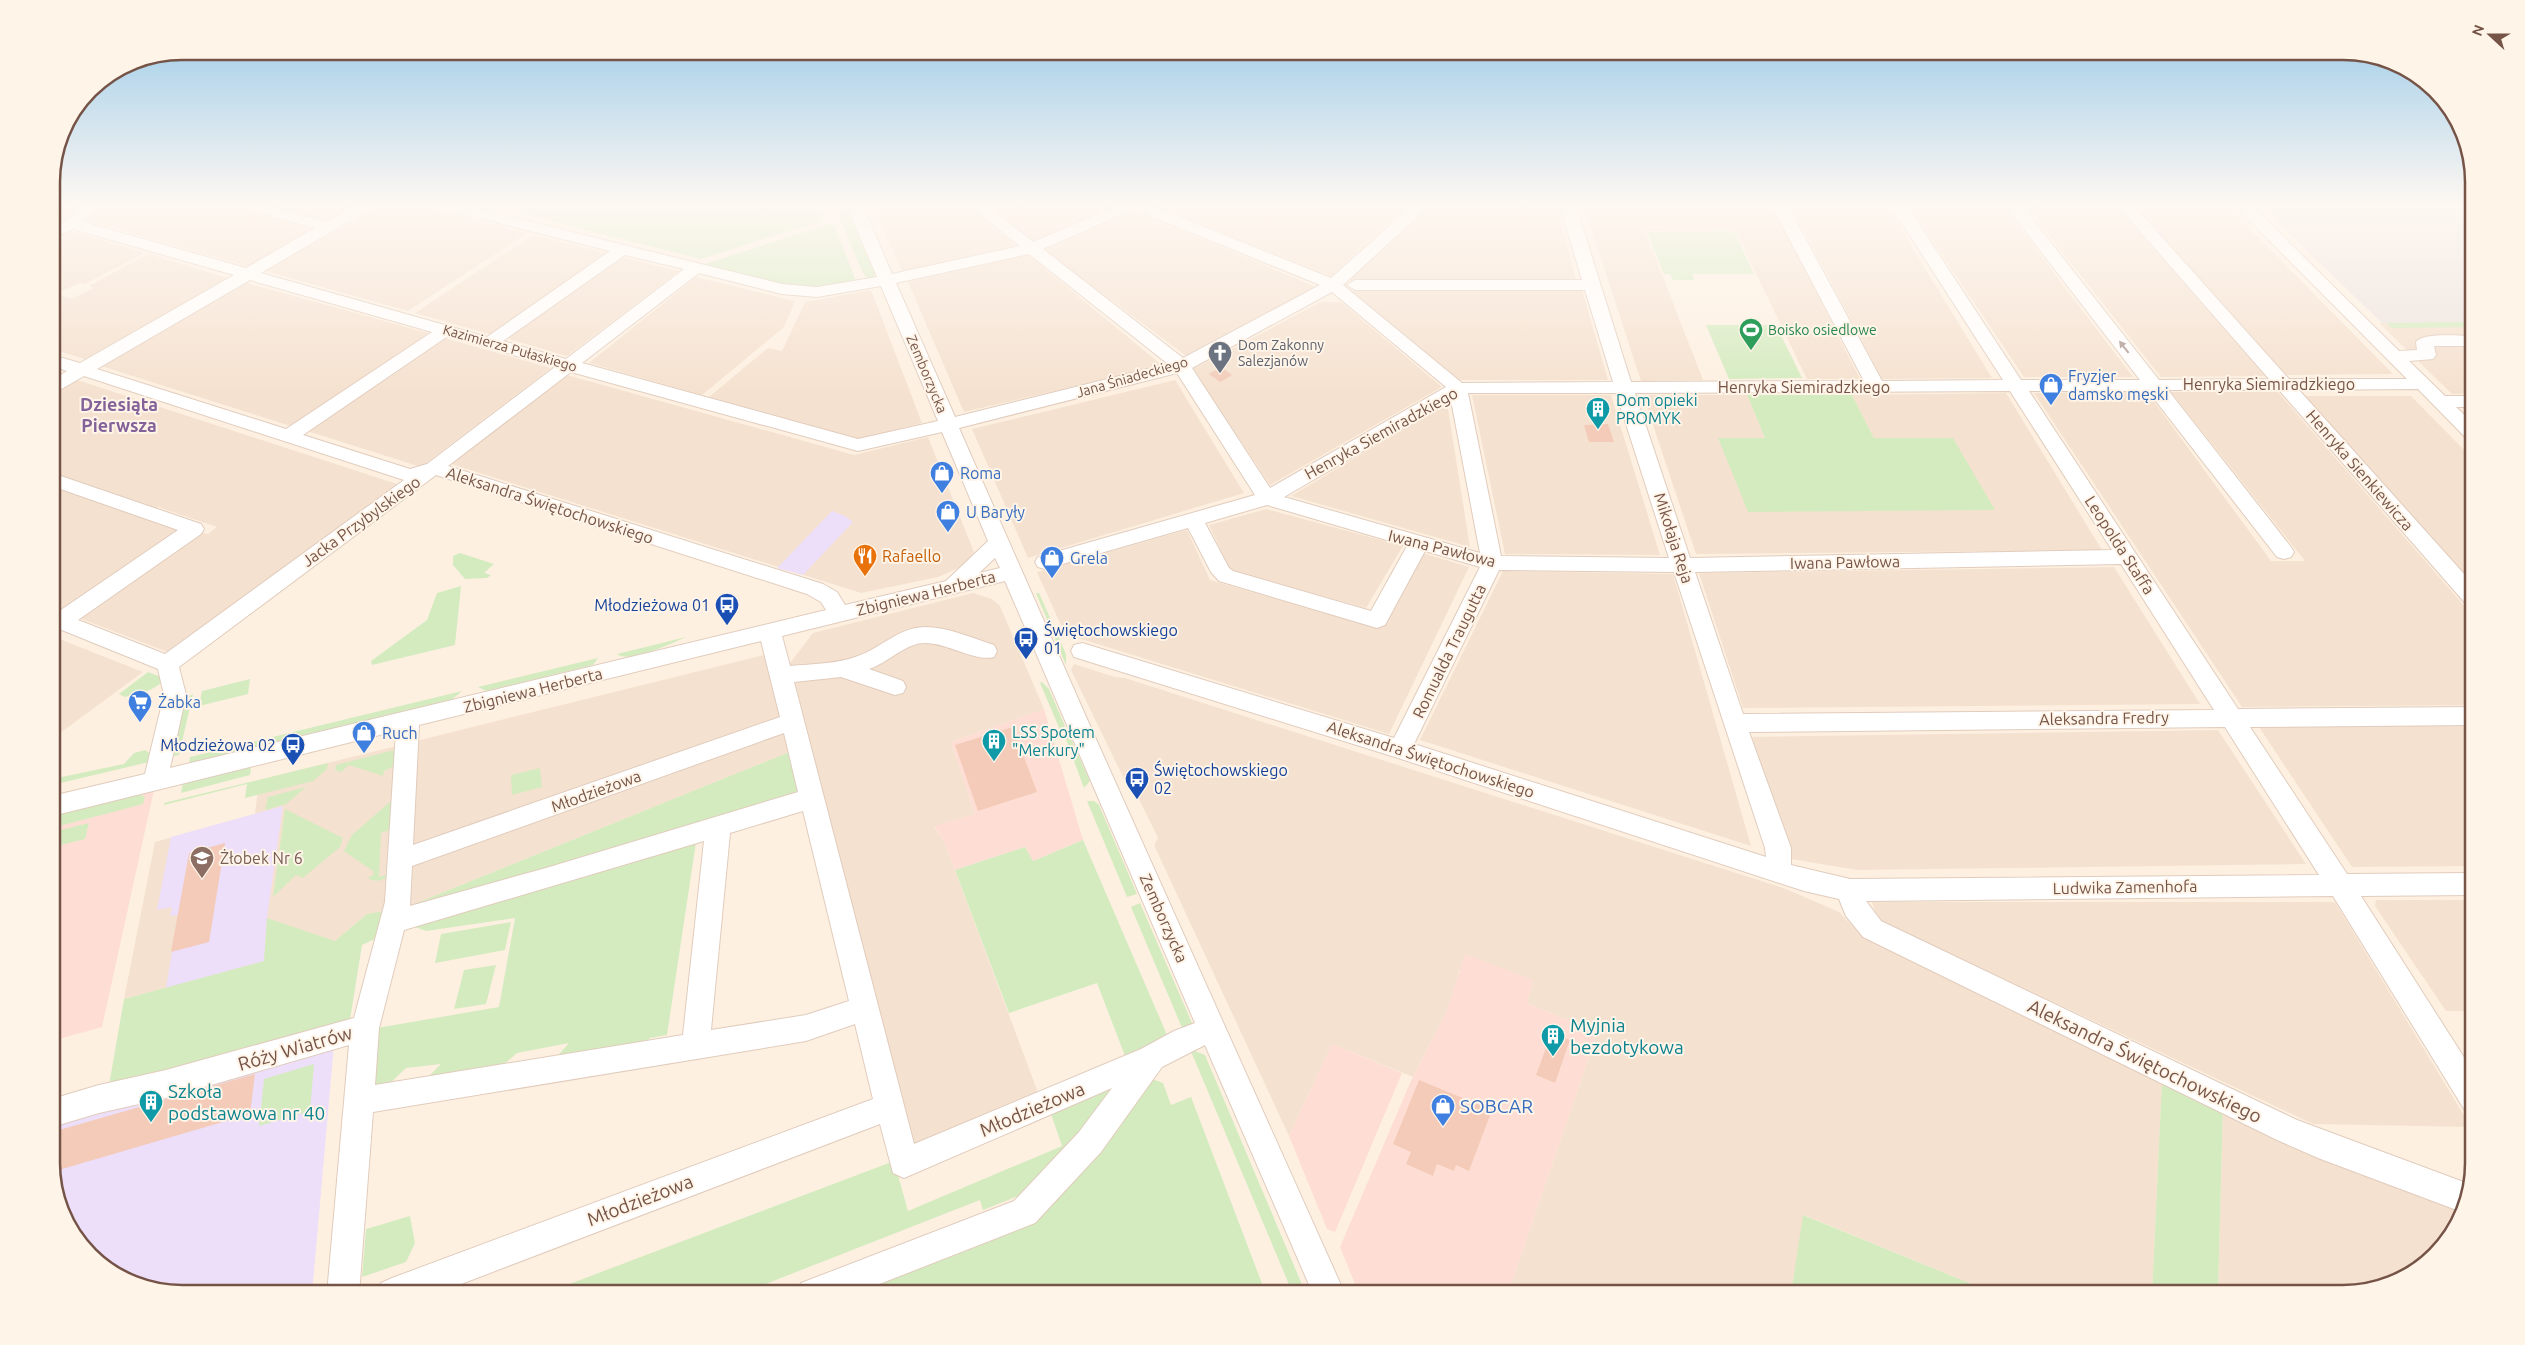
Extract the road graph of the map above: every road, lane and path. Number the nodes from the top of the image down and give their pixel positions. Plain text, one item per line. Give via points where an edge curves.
1 (229, 269) edge
2 (256, 269) edge
3 (595, 269) edge
4 (696, 269) edge
5 (700, 269) edge
6 (882, 269) edge
7 (937, 269) edge
8 (1057, 269) edge
9 (1293, 269) edge
10 (1351, 269) edge
11 (1587, 269) edge
12 (1813, 269) edge
13 (1940, 269) edge
14 (2063, 269) edge
15 (2182, 269) edge
16 (2306, 269) edge
17 (247, 274) junction
18 (887, 280) junction
19 (1333, 285) junction
20 (1355, 285) dead end
21 (1592, 285) junction
22 (446, 330) junction
23 (2465, 340) edge
24 (491, 342) junction
25 (2394, 356) junction
26 (60, 362) edge
27 (570, 365) junction
28 (1182, 366) junction
29 (82, 369) junction
30 (60, 382) edge
31 (2284, 384) junction
32 (2422, 384) junction
33 (2154, 385) junction
34 (2016, 386) junction
35 (1624, 387) junction
36 (1876, 387) junction
37 (1458, 388) junction
38 (2465, 401) edge
39 (2439, 402) junction
40 (948, 425) junction
41 (2465, 427) edge
42 (289, 436) junction
43 (433, 468) junction
44 (60, 482) edge
45 (1268, 498) junction
46 (1194, 520) junction
47 (1000, 542) junction
48 (1419, 543) junction
49 (2284, 552) dead end
50 (2129, 557) junction
51 (1045, 562) dead end
52 (1492, 563) junction
53 (1684, 564) junction
54 (1013, 572) junction
55 (952, 586) junction
56 (2465, 589) edge
57 (840, 614) junction
58 (60, 617) edge
59 (60, 622) edge
60 (770, 632) junction
61 (986, 651) dead end
62 (1082, 651) dead end
63 (167, 664) junction
64 (841, 668) junction
65 (781, 675) junction
66 (894, 687) dead end
67 (2465, 716) edge
68 (2230, 717) junction
69 (408, 721) junction
70 (793, 721) junction
71 (1734, 723) junction
72 (1400, 749) junction
73 (155, 781) junction
74 (812, 798) junction
75 (60, 804) edge
76 (718, 826) junction
77 (400, 860) junction
78 (1778, 871) junction
79 (2465, 884) edge
80 (2340, 886) junction
81 (1850, 890) junction
82 (394, 922) junction
83 (864, 1008) junction
84 (365, 1028) junction
85 (1212, 1030) junction
86 (696, 1045) junction
87 (1151, 1058) junction
88 (2465, 1086) edge
89 (358, 1101) junction
90 (889, 1107) junction
91 (60, 1111) edge
92 (2460, 1196) edge
93 (344, 1285) edge
94 (416, 1285) edge
95 (835, 1285) edge
96 (1324, 1285) edge

1 - 17 street, Kazimierza Pułaskiego
2 - 17 street
3 - 24 street
4 - 27 street, Jacka Przybylskiego
5 - 18 street via 800,292
6 - 18 street, Zemborzycka
7 - 18 street
8 - 28 street
9 - 19 street
10 - 19 street, Jana Śniadeckiego
11 - 21 street, Mikołaja Reja
12 - 36 street
13 - 34 street, Leopolda Staffa
33 -> 14 street
15 - 31 street, Henryka Sienkiewicza
16 - 25 street
17 - 22 street, Kazimierza Pułaskiego
17 - 29 street
18 - 40 street, Zemborzycka
19 - 28 street, Jana Śniadeckiego
19 - 37 street
20 - 21 street
21 - 35 street, Mikołaja Reja
22 - 24 street, Kazimierza Pułaskiego
22 - 42 street
23 - 25 street via 2427,341 2427,355
24 - 27 street, Kazimierza Pułaskiego
25 - 32 street
26 - 29 street, Aleksandra Świętochowskiego
27 - 40 street, Kazimierza Pułaskiego via 852,444 865,444
27 - 43 street, Jacka Przybylskiego
28 - 40 street, Jana Śniadeckiego
28 - 45 street
29 - 30 street
29 - 42 street, Aleksandra Świętochowskiego
31 - 32 street, Henryka Siemiradzkiego
31 - 33 street, Henryka Siemiradzkiego
31 - 56 street, Henryka Sienkiewicza
32 - 39 street
33 - 34 street, Henryka Siemiradzkiego
33 - 49 street
34 - 36 street, Henryka Siemiradzkiego
34 - 50 street, Leopolda Staffa
35 - 36 street, Henryka Siemiradzkiego
35 - 37 street, Henryka Siemiradzkiego
35 - 53 street, Mikołaja Reja
37 - 45 street, Henryka Siemiradzkiego
37 - 52 street
38 - 39 street
39 - 41 street
40 - 47 street, Zemborzycka
42 - 43 street, Aleksandra Świętochowskiego via 410,476
43 - 57 street, Aleksandra Świętochowskiego via 814,589 829,597
43 - 63 street, Jacka Przybylskiego
44 - 58 street via 194,529
45 - 46 street, Henryka Siemiradzkiego
45 - 48 street, Iwana Pawłowa
46 - 48 street via 1226,576 1377,620
46 - 51 street, Henryka Siemiradzkiego
47 - 54 street, Zemborzycka
47 - 55 street
48 - 52 street, Iwana Pawłowa
50 - 53 street, Iwana Pawłowa
50 - 68 street, Leopolda Staffa
52 - 53 street, Iwana Pawłowa
52 - 72 street, Romualda Traugutta
53 - 71 street, Mikołaja Reja
54 - 55 street, Zbigniewa Herberta
54 - 85 street, Zemborzycka
55 - 57 street, Zbigniewa Herberta
57 - 60 street, Zbigniewa Herberta
59 - 63 street
60 - 65 street, Młodzieżowa
60 - 69 street, Zbigniewa Herberta
61 - 64 street via 937,636 916,636 875,658
62 - 72 street, Aleksandra Świętochowskiego
63 - 73 street via 175,695
64 - 65 street
64 - 66 street
65 - 70 street, Młodzieżowa
67 - 68 street, Aleksandra Fredry
68 - 71 street, Aleksandra Fredry
68 - 80 street, Leopolda Staffa
69 - 73 street, Zbigniewa Herberta
69 - 77 street
70 - 74 street, Młodzieżowa
70 - 77 street, Młodzieżowa
71 - 78 street, Mikołaja Reja via 1778,848
72 - 78 street, Aleksandra Świętochowskiego
73 - 75 street, Zbigniewa Herberta
74 - 76 street
74 - 83 street, Młodzieżowa
76 - 82 street
76 - 86 street
77 - 82 street
78 - 81 street, Ludwika Zamenhofa
79 - 80 street, Ludwika Zamenhofa
80 - 81 street, Ludwika Zamenhofa
80 - 88 street, Leopolda Staffa
81 - 92 street, Aleksandra Świętochowskiego via 1855,908 1872,929 2287,1130
82 - 84 street
83 - 86 street via 806,1028
83 - 90 street, Młodzieżowa
84 - 89 street
84 - 91 street, Róży Wiatrów
85 - 87 street, Młodzieżowa via 1184,1040
85 - 96 street, Zemborzycka
86 - 89 street
87 - 90 street, Młodzieżowa via 904,1163
87 - 95 street via 1090,1142 1024,1212
89 - 93 street
90 - 94 street, Młodzieżowa

